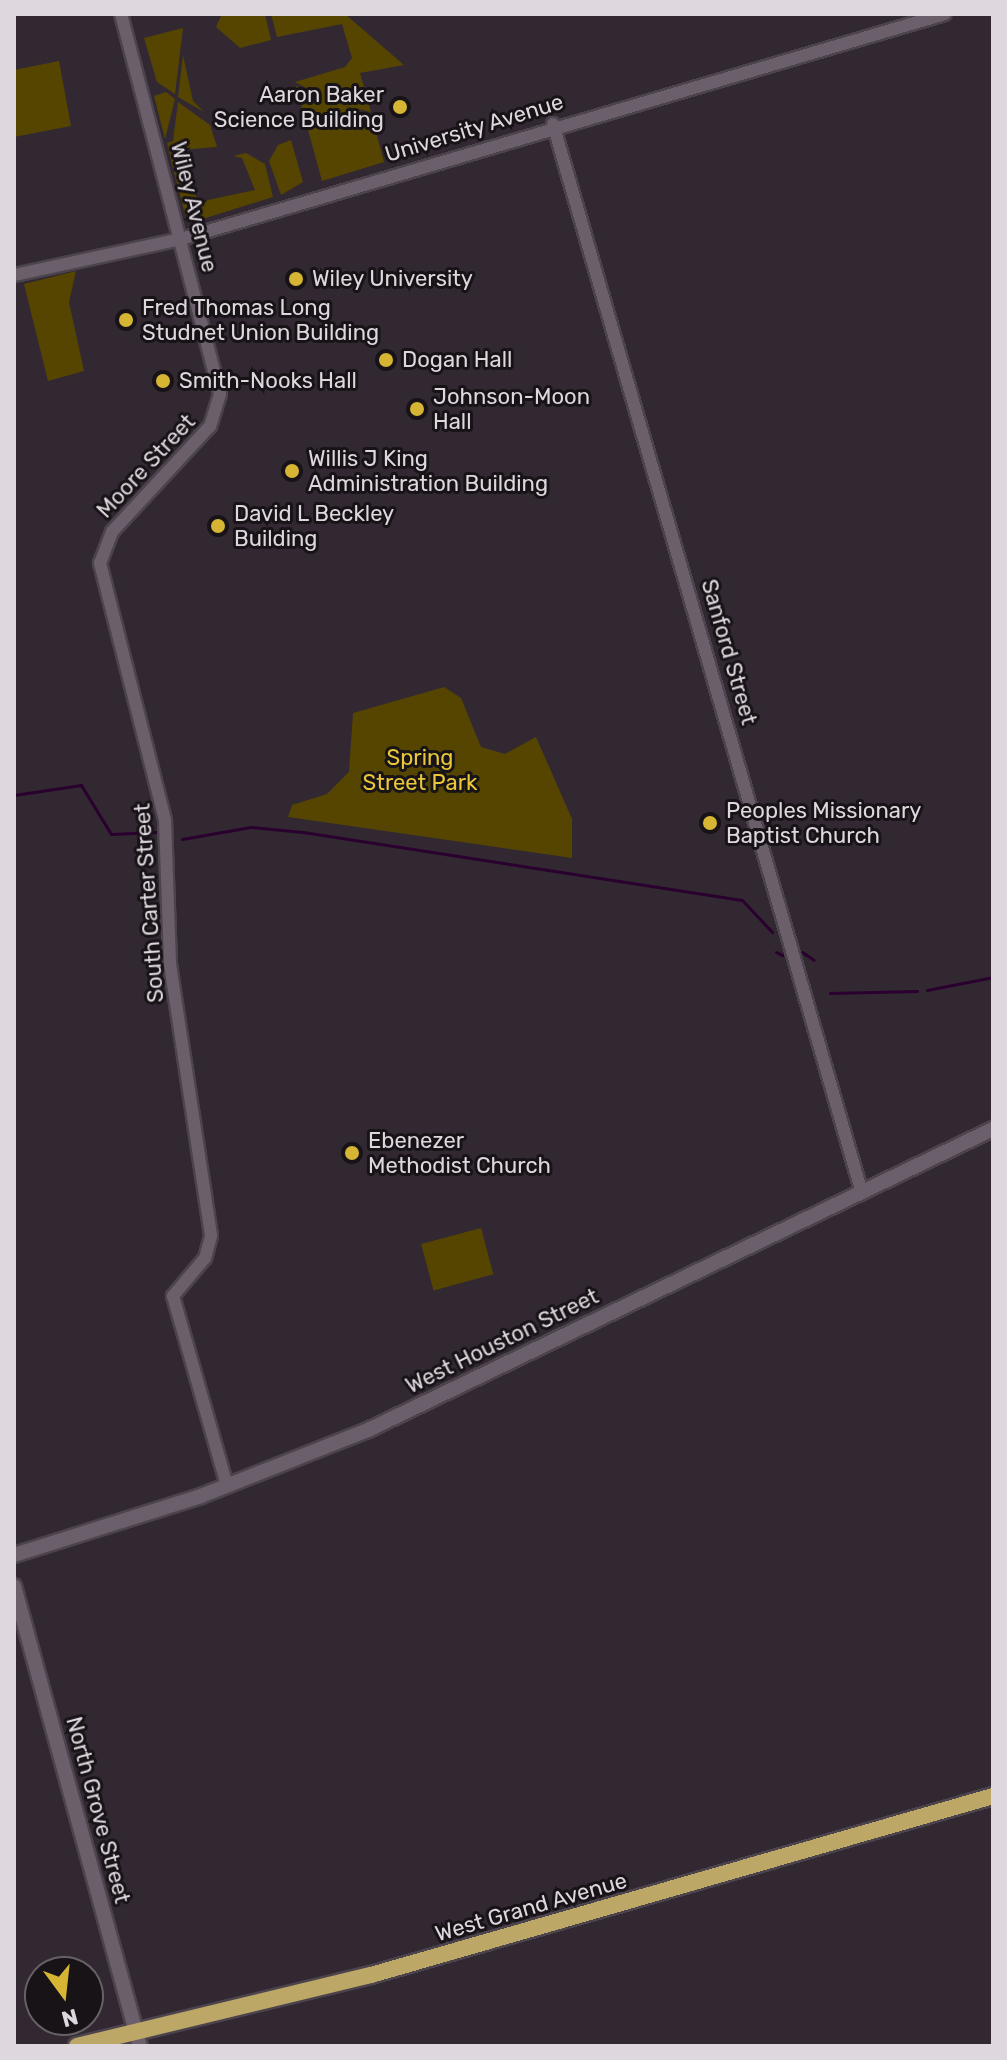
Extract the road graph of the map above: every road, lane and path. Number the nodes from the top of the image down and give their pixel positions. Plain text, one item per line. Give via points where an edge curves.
1 (121, 14) edge
2 (945, 14) edge
3 (553, 124) junction
4 (181, 239) junction
5 (14, 275) edge
6 (218, 412) joint
7 (103, 547) joint
8 (993, 1129) edge
9 (862, 1193) junction
10 (227, 1486) junction
11 (14, 1555) edge
12 (14, 1586) edge
13 (993, 1796) edge
14 (138, 2038) edge
15 (77, 2046) edge

1 - 4 street, Wiley Avenue
2 - 3 street, University Avenue
3 - 4 street, University Avenue
3 - 9 street, Sanford Street
4 - 5 street, University Avenue
4 - 6 street, Wiley Avenue
6 - 7 street, Moore Street
7 - 10 street, South Carter Street via 103,579 165,820 170,964 211,1236 205,1258 173,1296
8 - 9 main road, West Houston Street
9 - 10 main road, West Houston Street via 382,1423
10 - 11 main road, West Houston Street
12 - 14 main road, North Grove Street
13 - 14 highway, West Grand Avenue
14 - 15 highway, West Grand Avenue

